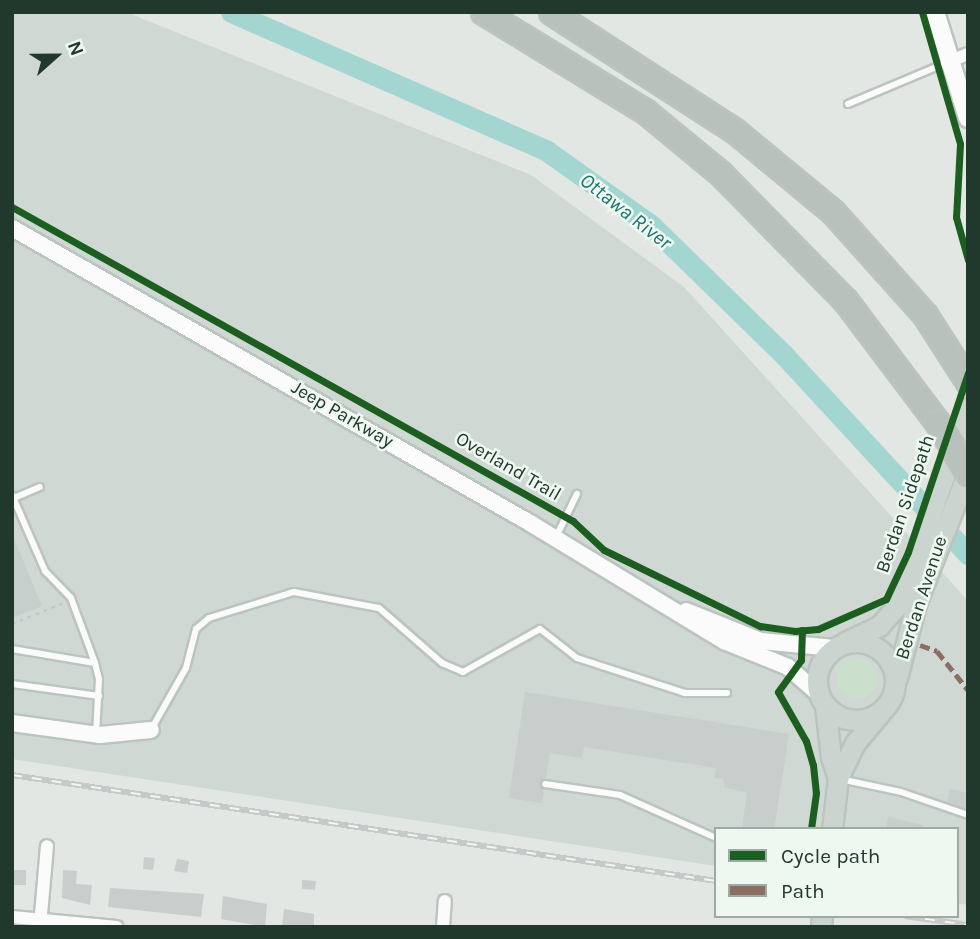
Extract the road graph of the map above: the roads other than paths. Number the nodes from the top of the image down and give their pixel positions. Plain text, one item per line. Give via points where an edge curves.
1 (483, 12) edge
2 (551, 12) edge
3 (935, 12) edge
4 (961, 57) edge
5 (968, 82) edge
6 (848, 104) dead end
7 (968, 118) edge
8 (12, 228) edge
9 (968, 382) edge
10 (968, 408) edge
11 (968, 472) edge
12 (40, 487) dead end
13 (577, 494) dead end
14 (13, 496) edge
15 (555, 537) junction
16 (926, 550) junction
17 (671, 605) junction
18 (839, 645) junction
19 (12, 649) edge
20 (95, 663) junction
21 (12, 684) edge
22 (895, 687) junction
23 (727, 693) dead end
24 (99, 696) junction
25 (822, 700) junction
26 (883, 709) junction
27 (12, 723) edge
28 (151, 730) joint
29 (96, 735) junction
30 (838, 778) junction
31 (545, 784) dead end
32 (968, 815) edge
33 (832, 827) edge
34 (714, 837) edge
35 (47, 846) dead end
36 (445, 901) dead end
37 (12, 917) edge
38 (41, 923) edge
39 (117, 927) edge
40 (443, 927) edge

1 - 11 highway, bridge via 646,113 720,173 845,300 937,422
2 - 9 highway via 735,131 834,212 887,269
3 - 4 main road
4 - 5 main road
4 - 6 lane
4 - 7 main road
8 - 15 street, Jeep Parkway
10 - 16 main road, Berdan Avenue via 937,495
11 - 16 main road, Berdan Avenue via 952,511
12 - 14 lane
13 - 15 lane
14 - 20 lane via 45,571 71,598
15 - 17 street, Jeep Parkway
16 - 18 main road, Berdan Avenue via 895,611 879,626
16 - 22 main road, Berdan Avenue
17 - 18 street, Jeep Parkway via 761,641
17 - 25 street, Jeep Parkway via 724,641 788,667
18 - 22 main road via 858,641 882,651 895,673
18 - 25 main road via 818,668
19 - 20 lane
20 - 24 lane
21 - 24 lane
22 - 26 main road
23 - 28 lane via 685,693 577,658 540,629 463,672 442,663 379,608 294,592 209,618 196,629 186,668
24 - 29 lane
25 - 26 main road via 835,714 860,720
25 - 30 main road
26 - 30 main road via 855,743
27 - 29 street
28 - 29 street
30 - 32 lane via 901,792
30 - 33 main road
31 - 34 lane via 620,795
35 - 38 street
36 - 40 street
37 - 38 street
38 - 39 street

